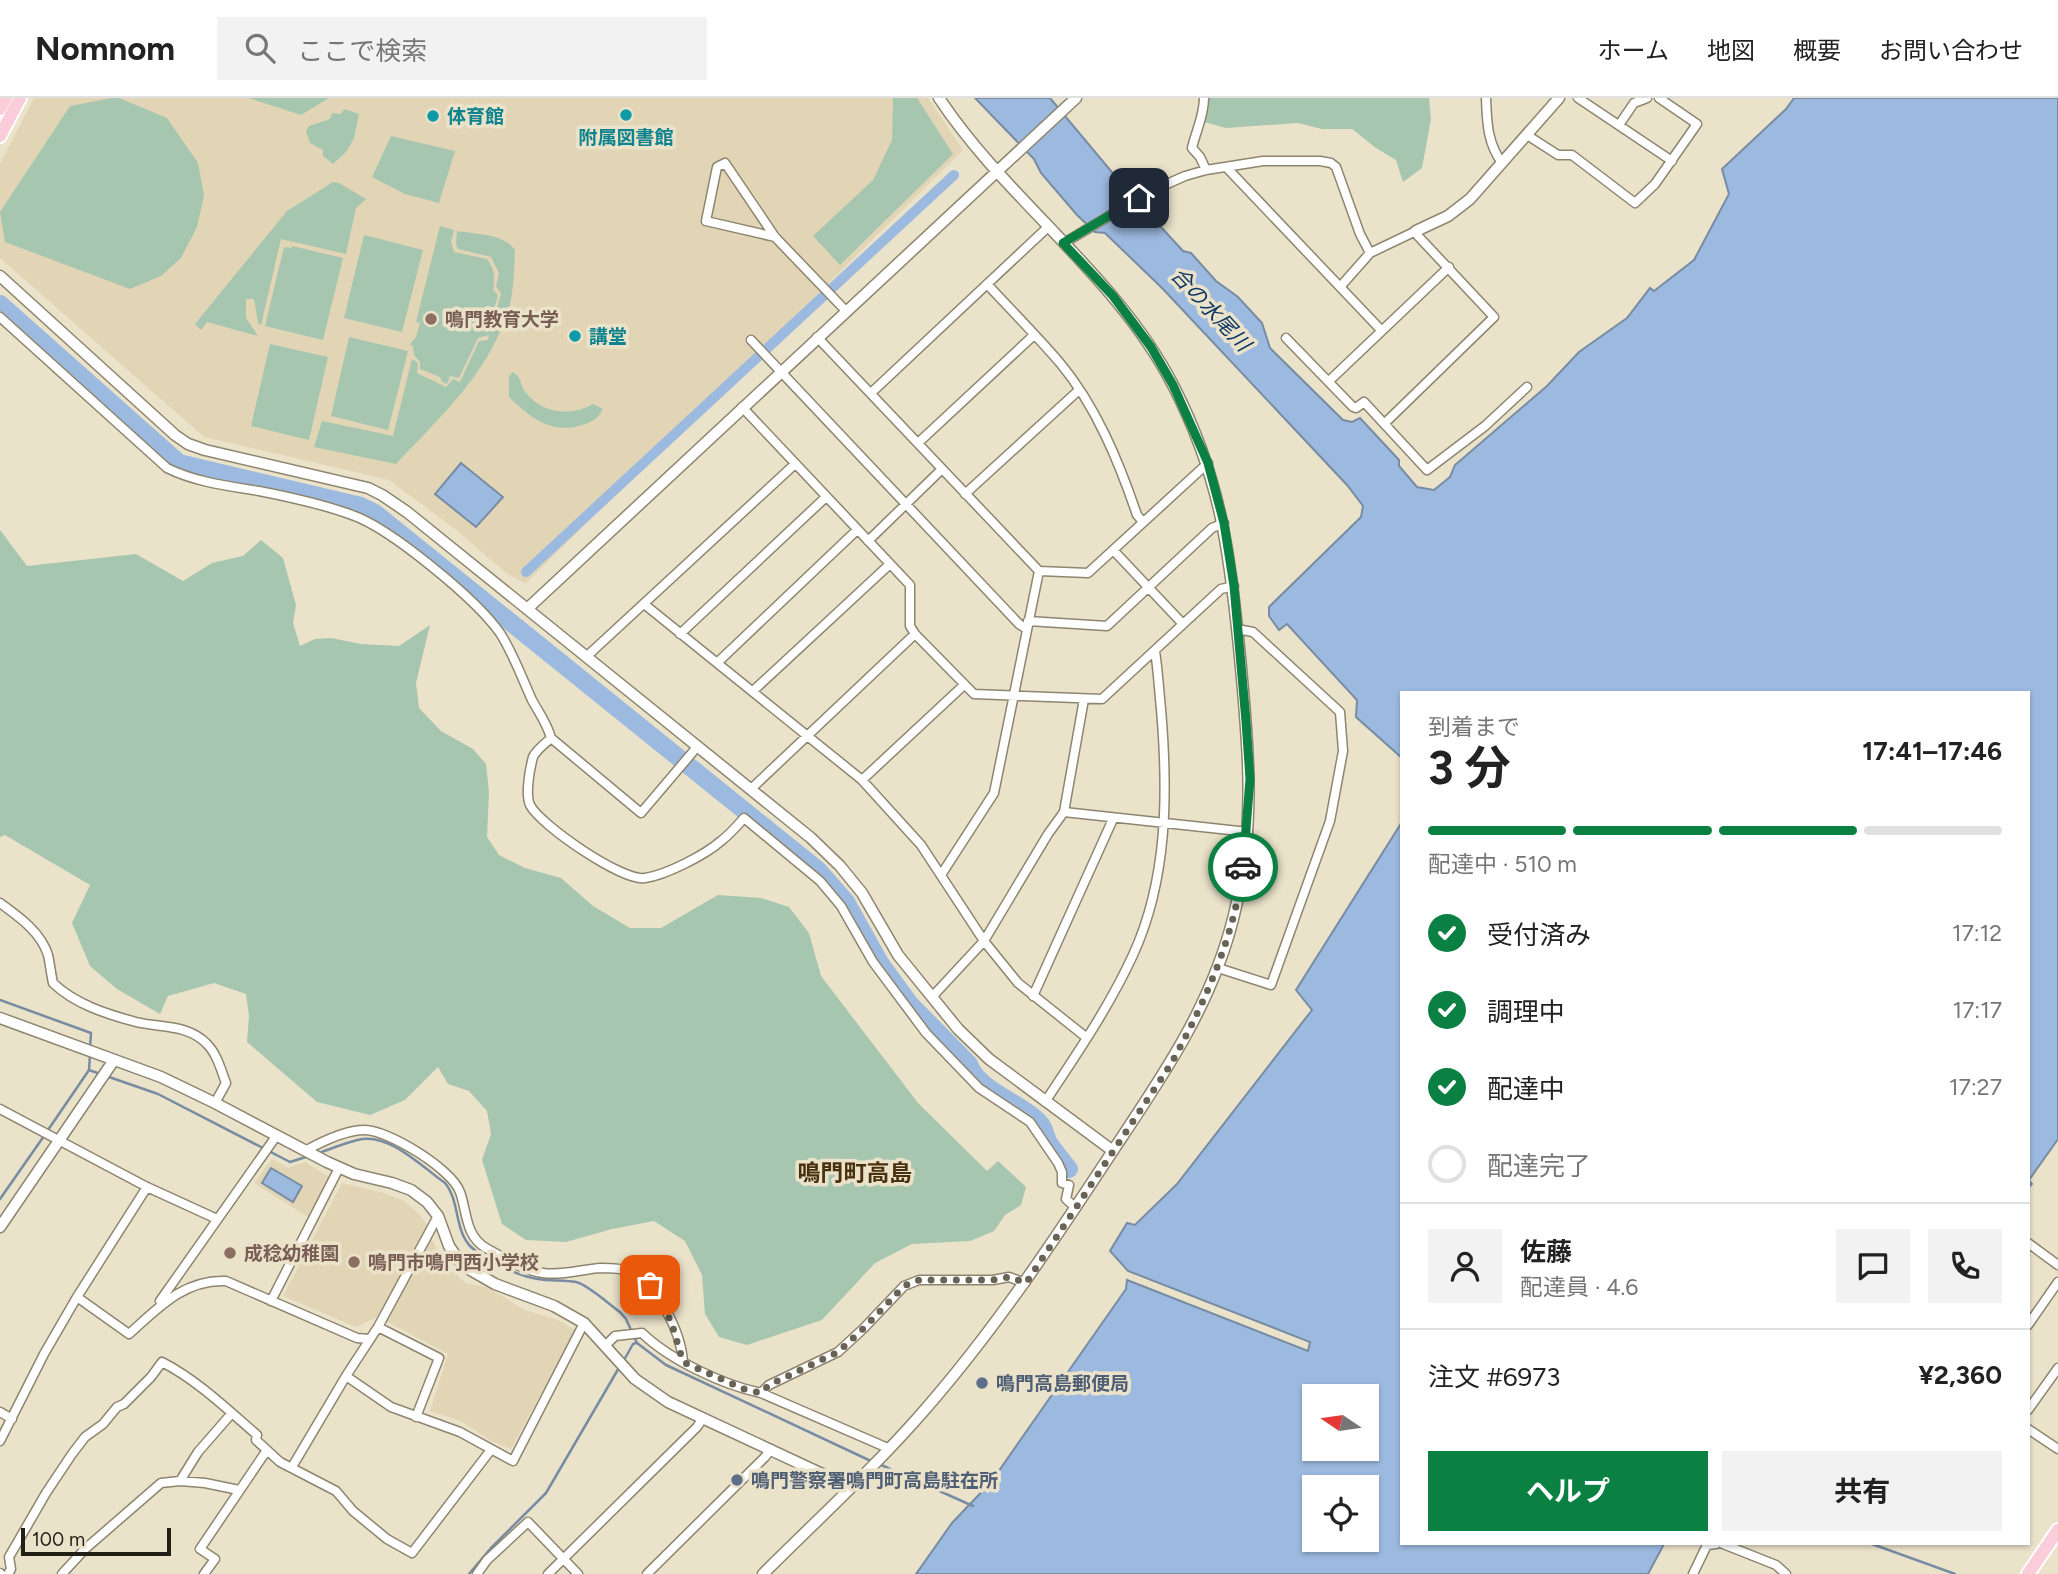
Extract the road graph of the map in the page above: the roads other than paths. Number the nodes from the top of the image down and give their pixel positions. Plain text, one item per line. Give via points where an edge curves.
1 (6, 98) edge
2 (20, 98) edge
3 (939, 98) edge
4 (1076, 98) edge
5 (1204, 98) edge
6 (1486, 98) edge
7 (1559, 98) edge
8 (1578, 98) edge
9 (1647, 98) edge
10 (1659, 98) edge
11 (0, 109) edge
12 (1619, 125) junction
13 (1527, 135) junction
14 (0, 136) edge
15 (1672, 162) junction
16 (1502, 163) junction
17 (1227, 168) junction
18 (1206, 170) junction
19 (996, 171) junction
20 (1048, 227) junction
21 (1416, 231) junction
22 (775, 237) junction
23 (1063, 243) junction
24 (1370, 253) junction
25 (1448, 267) junction
26 (0, 275) edge
27 (987, 284) junction
28 (1339, 287) junction
29 (846, 311) junction
30 (0, 317) edge
31 (1381, 330) junction
32 (1034, 335) junction
33 (817, 337) junction
34 (1286, 338) dead end
35 (753, 343) dead end
36 (780, 372) junction
37 (1329, 381) junction
38 (1527, 387) dead end
39 (1079, 390) junction
40 (871, 393) junction
41 (742, 407) junction
42 (1385, 423) junction
43 (918, 443) junction
44 (1208, 463) junction
45 (795, 464) junction
46 (942, 469) junction
47 (965, 494) junction
48 (827, 497) junction
49 (906, 505) junction
50 (1143, 522) junction
51 (1224, 523) junction
52 (857, 530) junction
53 (868, 541) junction
54 (1114, 551) junction
55 (890, 564) junction
56 (1038, 571) junction
57 (1148, 586) junction
58 (1234, 586) junction
59 (644, 604) junction
60 (527, 609) junction
61 (1182, 623) junction
62 (1027, 625) junction
63 (1237, 629) junction
64 (680, 634) junction
65 (915, 634) junction
66 (1155, 651) junction
67 (586, 657) junction
68 (717, 663) junction
69 (964, 685) junction
70 (753, 691) junction
71 (1014, 696) junction
72 (1084, 699) junction
73 (806, 735) junction
74 (551, 738) junction
75 (697, 747) junction
76 (862, 780) junction
77 (751, 789) junction
78 (1064, 812) junction
79 (1113, 818) junction
80 (1164, 824) junction
81 (1248, 832) junction
82 (941, 875) junction
83 (0, 903) edge
84 (984, 941) junction
85 (1218, 968) junction
86 (1033, 996) junction
87 (932, 997) junction
88 (0, 1018) edge
89 (1087, 1038) junction
90 (114, 1060) junction
91 (1045, 1102) junction
92 (215, 1103) junction
93 (0, 1109) edge
94 (277, 1135) junction
95 (60, 1140) junction
96 (305, 1151) junction
97 (1113, 1151) junction
98 (339, 1168) junction
99 (147, 1187) junction
100 (1077, 1207) junction
101 (438, 1216) junction
102 (217, 1219) junction
103 (0, 1227) edge
104 (2030, 1244) edge
105 (2058, 1265) edge
106 (2058, 1282) edge
107 (1026, 1283) junction
108 (77, 1297) junction
109 (271, 1301) junction
110 (150, 1315) junction
111 (2030, 1322) edge
112 (584, 1323) junction
113 (378, 1327) junction
114 (369, 1339) junction
115 (606, 1345) junction
116 (683, 1362) junction
117 (2058, 1368) edge
118 (346, 1376) junction
119 (761, 1393) junction
120 (2030, 1407) edge
121 (0, 1412) edge
122 (232, 1413) junction
123 (416, 1417) junction
124 (703, 1418) junction
125 (12, 1419) junction
126 (2030, 1430) edge
127 (0, 1441) edge
128 (771, 1449) junction
129 (2058, 1449) edge
130 (267, 1450) junction
131 (888, 1450) junction
132 (490, 1451) junction
133 (292, 1467) junction
134 (180, 1481) junction
135 (850, 1487) junction
136 (239, 1490) junction
137 (2058, 1530) edge
138 (1707, 1545) edge
139 (1726, 1545) edge
140 (564, 1559) junction
141 (12, 1572) edge
142 (62, 1574) edge
143 (204, 1574) edge
144 (477, 1574) edge
145 (548, 1574) edge
146 (578, 1574) edge
147 (647, 1574) edge
148 (763, 1574) edge
149 (1693, 1574) edge
150 (1786, 1574) edge
151 (2028, 1574) edge

1 - 11 main road
2 - 14 main road
3 - 19 street
4 - 19 street
5 - 18 street via 1204,114 1192,148
6 - 16 street via 1490,141
7 - 13 street
8 - 12 street
9 - 12 street via 1634,103
10 - 15 street via 1697,124
12 - 15 street
13 - 15 street via 1558,155 1572,155 1635,203
13 - 16 street
16 - 21 street via 1471,199
17 - 18 street
17 - 24 street via 1263,161 1331,163
17 - 28 street
18 - 23 street via 1139,198
19 - 20 street
19 - 29 street
20 - 23 street
20 - 27 street
21 - 24 street
21 - 25 street
22 - 22 street via 706,221 717,167 725,163
22 - 29 street
23 - 44 street via 1113,296 1151,347
24 - 28 street
25 - 31 street
25 - 42 street via 1494,317
26 - 60 street via 188,444 368,488
27 - 32 street
27 - 40 street
28 - 31 street
29 - 33 street
30 - 74 street via 167,468 352,515 376,526 450,582 500,634
31 - 37 street
32 - 39 street
32 - 43 street
33 - 36 street
33 - 40 street
34 - 37 street
35 - 36 street
36 - 41 street
36 - 49 street
37 - 42 street via 1353,407 1364,402
38 - 42 street via 1427,470
39 - 47 street
39 - 50 street via 1114,452
40 - 43 street
41 - 45 street
41 - 60 street
43 - 46 street
44 - 50 street
44 - 51 street
45 - 48 street
45 - 59 street
46 - 47 street
46 - 49 street
47 - 56 street
48 - 52 street
48 - 64 street
49 - 53 street
49 - 62 street via 1019,624
50 - 54 street
51 - 57 street via 1212,528
51 - 58 street
52 - 53 street
52 - 68 street
53 - 55 street
54 - 56 street via 1088,573
54 - 57 street
55 - 65 street via 910,585 910,626
55 - 70 street
56 - 62 street
57 - 61 street
57 - 62 street via 1107,626
58 - 61 street via 1221,589
58 - 63 street
59 - 64 street
59 - 67 street
60 - 67 street
61 - 66 street
62 - 71 street
63 - 81 street via 1250,779
63 - 85 street via 1253,632 1340,712 1343,751 1330,821 1270,985
64 - 68 street
65 - 69 street
65 - 73 street
66 - 72 street via 1101,699
66 - 80 street via 1164,741
67 - 75 street
68 - 70 street
69 - 71 street via 974,694
69 - 76 street
70 - 73 street
71 - 72 street
71 - 82 street via 994,793
72 - 78 street
73 - 76 street
73 - 77 street
74 - 75 street via 641,813
74 - 100 street via 534,755 529,803 552,828 619,871 645,878 666,871 720,842 744,818 820,881 926,1033 979,1088 1030,1122 1058,1163 1062,1183 1069,1185 1066,1199
75 - 77 street
76 - 82 street via 914,836
77 - 87 street via 840,866 862,893 898,955
78 - 79 street
78 - 84 street
79 - 80 street
79 - 86 street
80 - 81 street
80 - 89 street via 1152,898 1134,953
81 - 85 street via 1234,916
82 - 84 street
83 - 92 street via 41,940 53,983 69,997 136,1022 179,1028 207,1044 226,1083
84 - 86 street
84 - 87 street
85 - 97 street via 1171,1064
86 - 89 street
87 - 91 street via 989,1059
88 - 90 street
89 - 91 street
90 - 92 street
90 - 95 street
91 - 97 street
92 - 94 street
93 - 95 street
94 - 96 street
94 - 102 street
95 - 99 street
95 - 103 street
96 - 98 street
96 - 116 street via 361,1130 396,1140 455,1182 473,1237 481,1245 526,1270 558,1275 602,1268 627,1270 650,1285 671,1321
97 - 100 street
98 - 101 street via 411,1190
98 - 109 street
99 - 102 street
99 - 108 street
100 - 107 street
101 - 112 street via 462,1265
101 - 113 street
102 - 110 street
104 - 105 street
106 - 111 street
107 - 119 street via 1009,1277 919,1280 904,1286 838,1352
107 - 131 street
108 - 110 street via 129,1334
108 - 125 street
109 - 110 street via 226,1281 215,1281 186,1288
109 - 114 street
112 - 115 street
112 - 132 street via 513,1461
113 - 114 street
113 - 123 street via 439,1358
114 - 118 street
115 - 116 street via 615,1336 638,1332
115 - 124 street via 625,1369 659,1396
116 - 119 street
117 - 120 street
118 - 123 street
118 - 133 street
119 - 131 street
121 - 125 street
122 - 130 street
122 - 134 street
122 - 141 street via 162,1363 72,1454 9,1557
123 - 132 street via 460,1432
124 - 128 street
124 - 140 street
125 - 127 street
126 - 129 street
128 - 135 street
128 - 147 street
130 - 133 street
130 - 136 street
131 - 135 street
132 - 133 street via 412,1553 387,1539 336,1491
134 - 136 street
134 - 142 street via 161,1483 151,1490
135 - 148 street
136 - 143 street via 200,1549 215,1559
137 - 151 main road
138 - 149 street
139 - 150 street via 1776,1565
140 - 144 street via 528,1522
140 - 145 street
140 - 146 street

